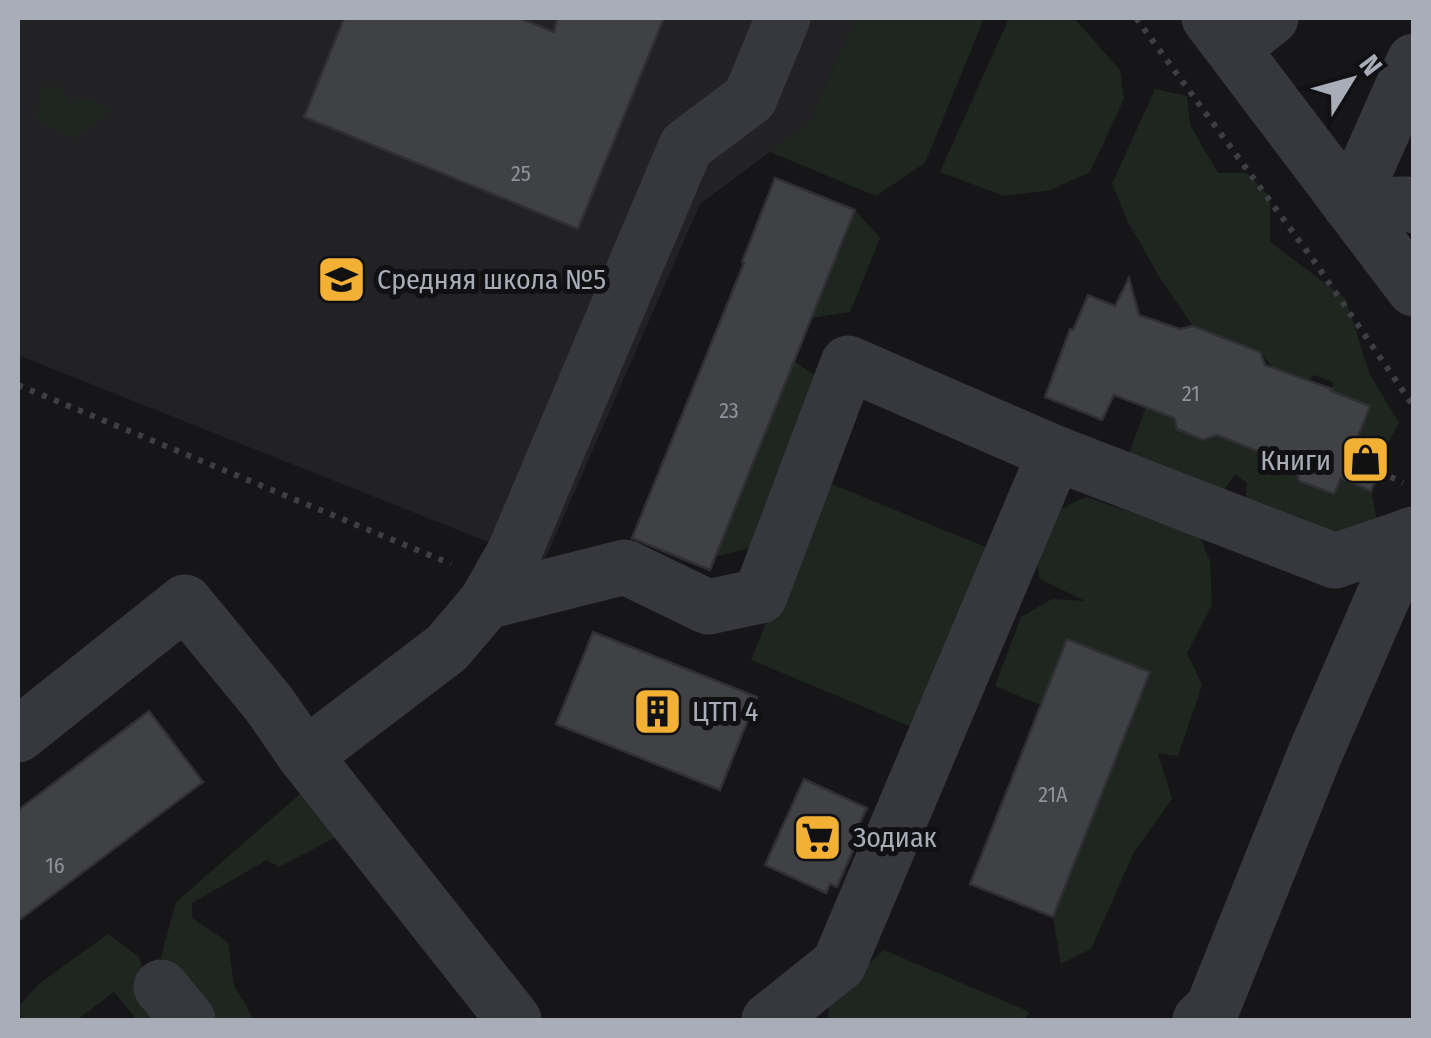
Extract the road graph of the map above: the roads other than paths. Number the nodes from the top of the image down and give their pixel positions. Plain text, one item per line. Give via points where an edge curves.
1 (783, 18) edge
2 (1238, 28) edge
3 (1414, 60) edge
4 (1350, 204) junction
5 (1414, 206) edge
6 (1414, 290) edge
7 (1055, 452) junction
8 (1412, 519) edge
9 (491, 592) junction
10 (18, 734) edge
11 (306, 756) junction
12 (514, 1020) edge
13 (769, 1020) edge
14 (1200, 1020) edge

1 - 9 street via 750,98 686,146 514,553
2 - 4 street
3 - 4 street
4 - 5 street
4 - 6 street
7 - 8 street via 1335,562
7 - 9 street via 848,363 760,596 708,607 625,567
7 - 13 street via 839,964
8 - 14 street via 1213,1007
9 - 11 street via 447,648
10 - 11 street via 185,602
11 - 12 street

